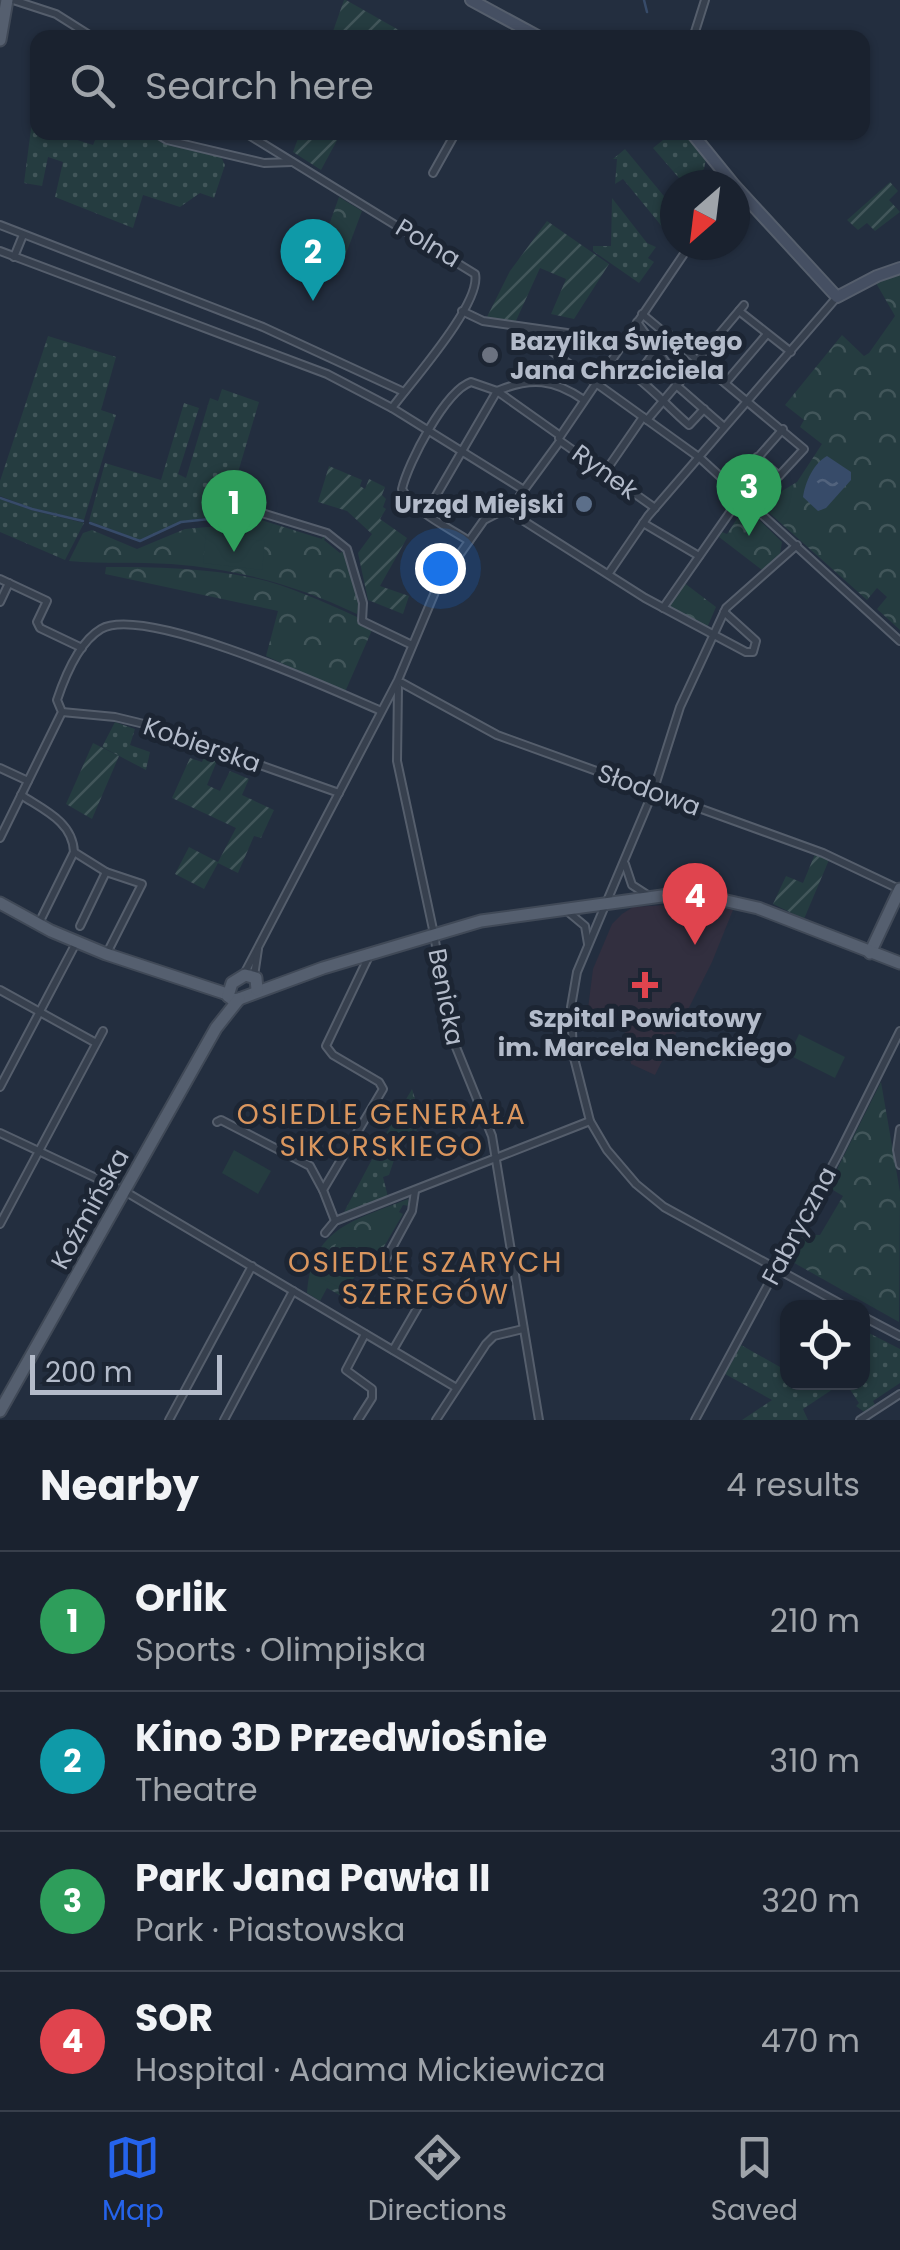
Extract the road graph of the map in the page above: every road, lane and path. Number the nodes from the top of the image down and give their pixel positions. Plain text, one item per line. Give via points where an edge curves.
1 (10, 0) edge
2 (471, 0) edge
3 (705, 0) edge
4 (81, 30) edge
5 (526, 30) edge
6 (696, 30) edge
7 (0, 40) edge
8 (167, 140) edge
9 (257, 140) edge
10 (452, 140) edge
11 (697, 140) edge
12 (293, 162) junction
13 (722, 170) edge
14 (434, 173) dead end
15 (750, 202) edge
16 (0, 225) edge
17 (23, 235) junction
18 (0, 253) edge
19 (14, 257) junction
20 (680, 260) edge
21 (900, 268) edge
22 (837, 297) junction
23 (462, 312) junction
24 (642, 314) junction
25 (636, 322) junction
26 (527, 329) junction
27 (668, 334) junction
28 (767, 334) junction
29 (619, 348) junction
30 (656, 350) junction
31 (790, 352) junction
32 (699, 358) junction
33 (727, 381) junction
34 (596, 382) junction
35 (678, 383) junction
36 (497, 391) junction
37 (404, 392) junction
38 (584, 400) junction
39 (664, 401) junction
40 (749, 401) junction
41 (392, 408) junction
42 (704, 409) junction
43 (645, 418) junction
44 (723, 426) dead end
45 (783, 429) junction
46 (428, 432) junction
47 (559, 438) junction
48 (461, 452) junction
49 (757, 457) junction
50 (700, 458) junction
51 (605, 472) junction
52 (733, 486) junction
53 (524, 490) junction
54 (742, 495) junction
55 (240, 506) dead end
56 (655, 508) junction
57 (504, 509) junction
58 (426, 513) junction
59 (643, 523) junction
60 (469, 541) junction
61 (797, 545) junction
62 (699, 556) junction
63 (609, 573) junction
64 (0, 579) edge
65 (9, 583) junction
66 (0, 602) edge
67 (663, 608) junction
68 (724, 612) junction
69 (713, 638) junction
70 (900, 641) edge
71 (413, 643) junction
72 (82, 648) junction
73 (398, 684) junction
74 (381, 711) junction
75 (62, 712) junction
76 (0, 768) edge
77 (28, 781) junction
78 (653, 792) junction
79 (338, 793) junction
80 (21, 795) junction
81 (0, 838) edge
82 (74, 852) junction
83 (624, 863) junction
84 (106, 872) junction
85 (900, 890) edge
86 (649, 896) junction
87 (0, 904) edge
88 (606, 905) junction
89 (564, 910) junction
90 (39, 924) junction
91 (80, 926) dead end
92 (434, 934) junction
93 (76, 942) junction
94 (588, 945) junction
95 (870, 952) junction
96 (371, 953) junction
97 (106, 954) junction
98 (900, 964) edge
99 (252, 980) junction
100 (0, 990) edge
101 (231, 994) junction
102 (40, 1012) junction
103 (103, 1030) dead end
104 (900, 1031) edge
105 (96, 1043) junction
106 (890, 1050) junction
107 (900, 1057) edge
108 (0, 1087) edge
109 (217, 1122) dead end
110 (590, 1122) junction
111 (900, 1129) edge
112 (0, 1133) edge
113 (39, 1152) junction
114 (496, 1159) junction
115 (900, 1166) edge
116 (323, 1190) junction
117 (126, 1192) junction
118 (414, 1192) junction
119 (334, 1221) junction
120 (0, 1224) edge
121 (325, 1233) dead end
122 (252, 1266) junction
123 (776, 1268) junction
124 (293, 1290) junction
125 (834, 1300) edge
126 (870, 1320) edge
127 (523, 1329) junction
128 (366, 1334) junction
129 (900, 1336) edge
130 (393, 1350) junction
131 (455, 1388) junction
132 (900, 1394) edge
133 (0, 1411) edge
134 (169, 1420) edge
135 (224, 1420) edge
136 (358, 1420) edge
137 (436, 1420) edge
138 (539, 1420) edge
139 (695, 1420) edge
140 (860, 1420) edge

1 - 4 street
1 - 7 main road
2 - 5 street
3 - 6 street
8 - 12 street, Polna via 264,164
9 - 12 street, Polna
10 - 14 street
11 - 13 street
12 - 23 street, Polna via 472,270 476,285
15 - 22 street
16 - 17 street
17 - 19 street
17 - 37 street via 264,327
18 - 19 street
19 - 41 street via 284,356
20 - 24 street
21 - 22 street
22 - 31 street
23 - 26 street
23 - 37 street, Polna
24 - 25 street
24 - 27 street
25 - 29 street
25 - 30 street
26 - 29 street via 581,335
26 - 34 street
27 - 30 street
27 - 32 street
28 - 31 street
28 - 32 street via 742,308
28 - 33 street
29 - 34 street
30 - 35 street
30 - 39 street via 636,378
31 - 40 street
32 - 33 street
32 - 35 street
33 - 40 street
34 - 38 street
34 - 43 street
35 - 39 street
35 - 42 street
36 - 38 street via 553,382
36 - 46 street via 464,384
36 - 47 street
36 - 48 street
37 - 41 street, Polna
38 - 47 street
39 - 42 street via 689,425
39 - 43 street
40 - 45 street
40 - 50 street
41 - 46 street
42 - 44 street
43 - 50 street
43 - 51 street
45 - 49 street
45 - 49 street via 804,448 779,476
46 - 48 street
46 - 58 street via 402,489
47 - 51 street, Rynek
47 - 53 street, Rynek
48 - 53 street
48 - 58 street
49 - 52 street
50 - 52 street
50 - 56 street
51 - 56 street, Rynek
52 - 54 street
53 - 57 street, Rynek
54 - 61 street
54 - 62 street
55 - 71 street via 328,534 349,552 364,603 362,621
56 - 59 street, Rynek
57 - 60 street via 484,520
57 - 63 street
58 - 60 street
59 - 62 street
59 - 63 street, Rynek
60 - 71 street via 438,585
61 - 68 street
61 - 70 street
62 - 67 street
63 - 67 street
64 - 65 street
65 - 66 street
65 - 72 street via 47,601 40,628
67 - 69 street
68 - 69 street
68 - 69 street via 756,641 756,649 746,652
69 - 78 street via 670,732
71 - 73 street
72 - 74 street via 114,624 162,630 255,657
72 - 75 street via 56,700
73 - 74 street
73 - 78 street, Słodowa via 498,735
73 - 92 street, Benicka via 396,762
74 - 79 street
75 - 77 street
75 - 79 street, Kobierska via 144,724
76 - 77 street
77 - 80 street
78 - 83 street
78 - 85 street, Słodowa via 841,861
79 - 99 street via 258,948
80 - 81 street
80 - 82 street via 63,822
82 - 84 street
82 - 90 street
83 - 86 street via 632,884
83 - 88 street
84 - 91 street
84 - 97 street via 142,884
85 - 95 main road
86 - 88 main road
86 - 95 main road via 700,896 758,908
87 - 90 main road
88 - 89 main road
88 - 94 street
89 - 92 main road
89 - 94 street via 585,926
90 - 93 main road
92 - 96 main road
92 - 114 street, Benicka via 449,1030
93 - 97 main road
93 - 102 street
94 - 110 street via 577,972 571,1024 574,1066
95 - 98 main road
96 - 99 main road via 296,977
96 - 116 street via 326,1046 383,1089
97 - 101 main road
99 - 101 main road
99 - 101 main road
100 - 102 street
101 - 117 main road, Koźmińska
102 - 105 street
102 - 108 street
103 - 105 street
104 - 106 street, Fabryczna
105 - 113 street
106 - 107 street
106 - 123 street, Fabryczna
109 - 116 street via 310,1166
110 - 114 street
110 - 123 street via 607,1150 664,1207
111 - 115 street
112 - 113 street
113 - 117 street
113 - 120 street
114 - 118 street
114 - 127 street, Benicka
116 - 119 street
117 - 122 street
117 - 133 main road, Koźmińska
118 - 119 street
118 - 130 street via 412,1211 380,1268 426,1293
119 - 121 street
122 - 124 street
122 - 134 street
123 - 125 street
123 - 139 street, Fabryczna
124 - 128 street
124 - 135 street
126 - 129 street
127 - 131 street via 494,1336
127 - 138 street, Benicka
128 - 130 street
128 - 136 street via 346,1370 373,1394
130 - 131 street
131 - 137 street
132 - 140 street

